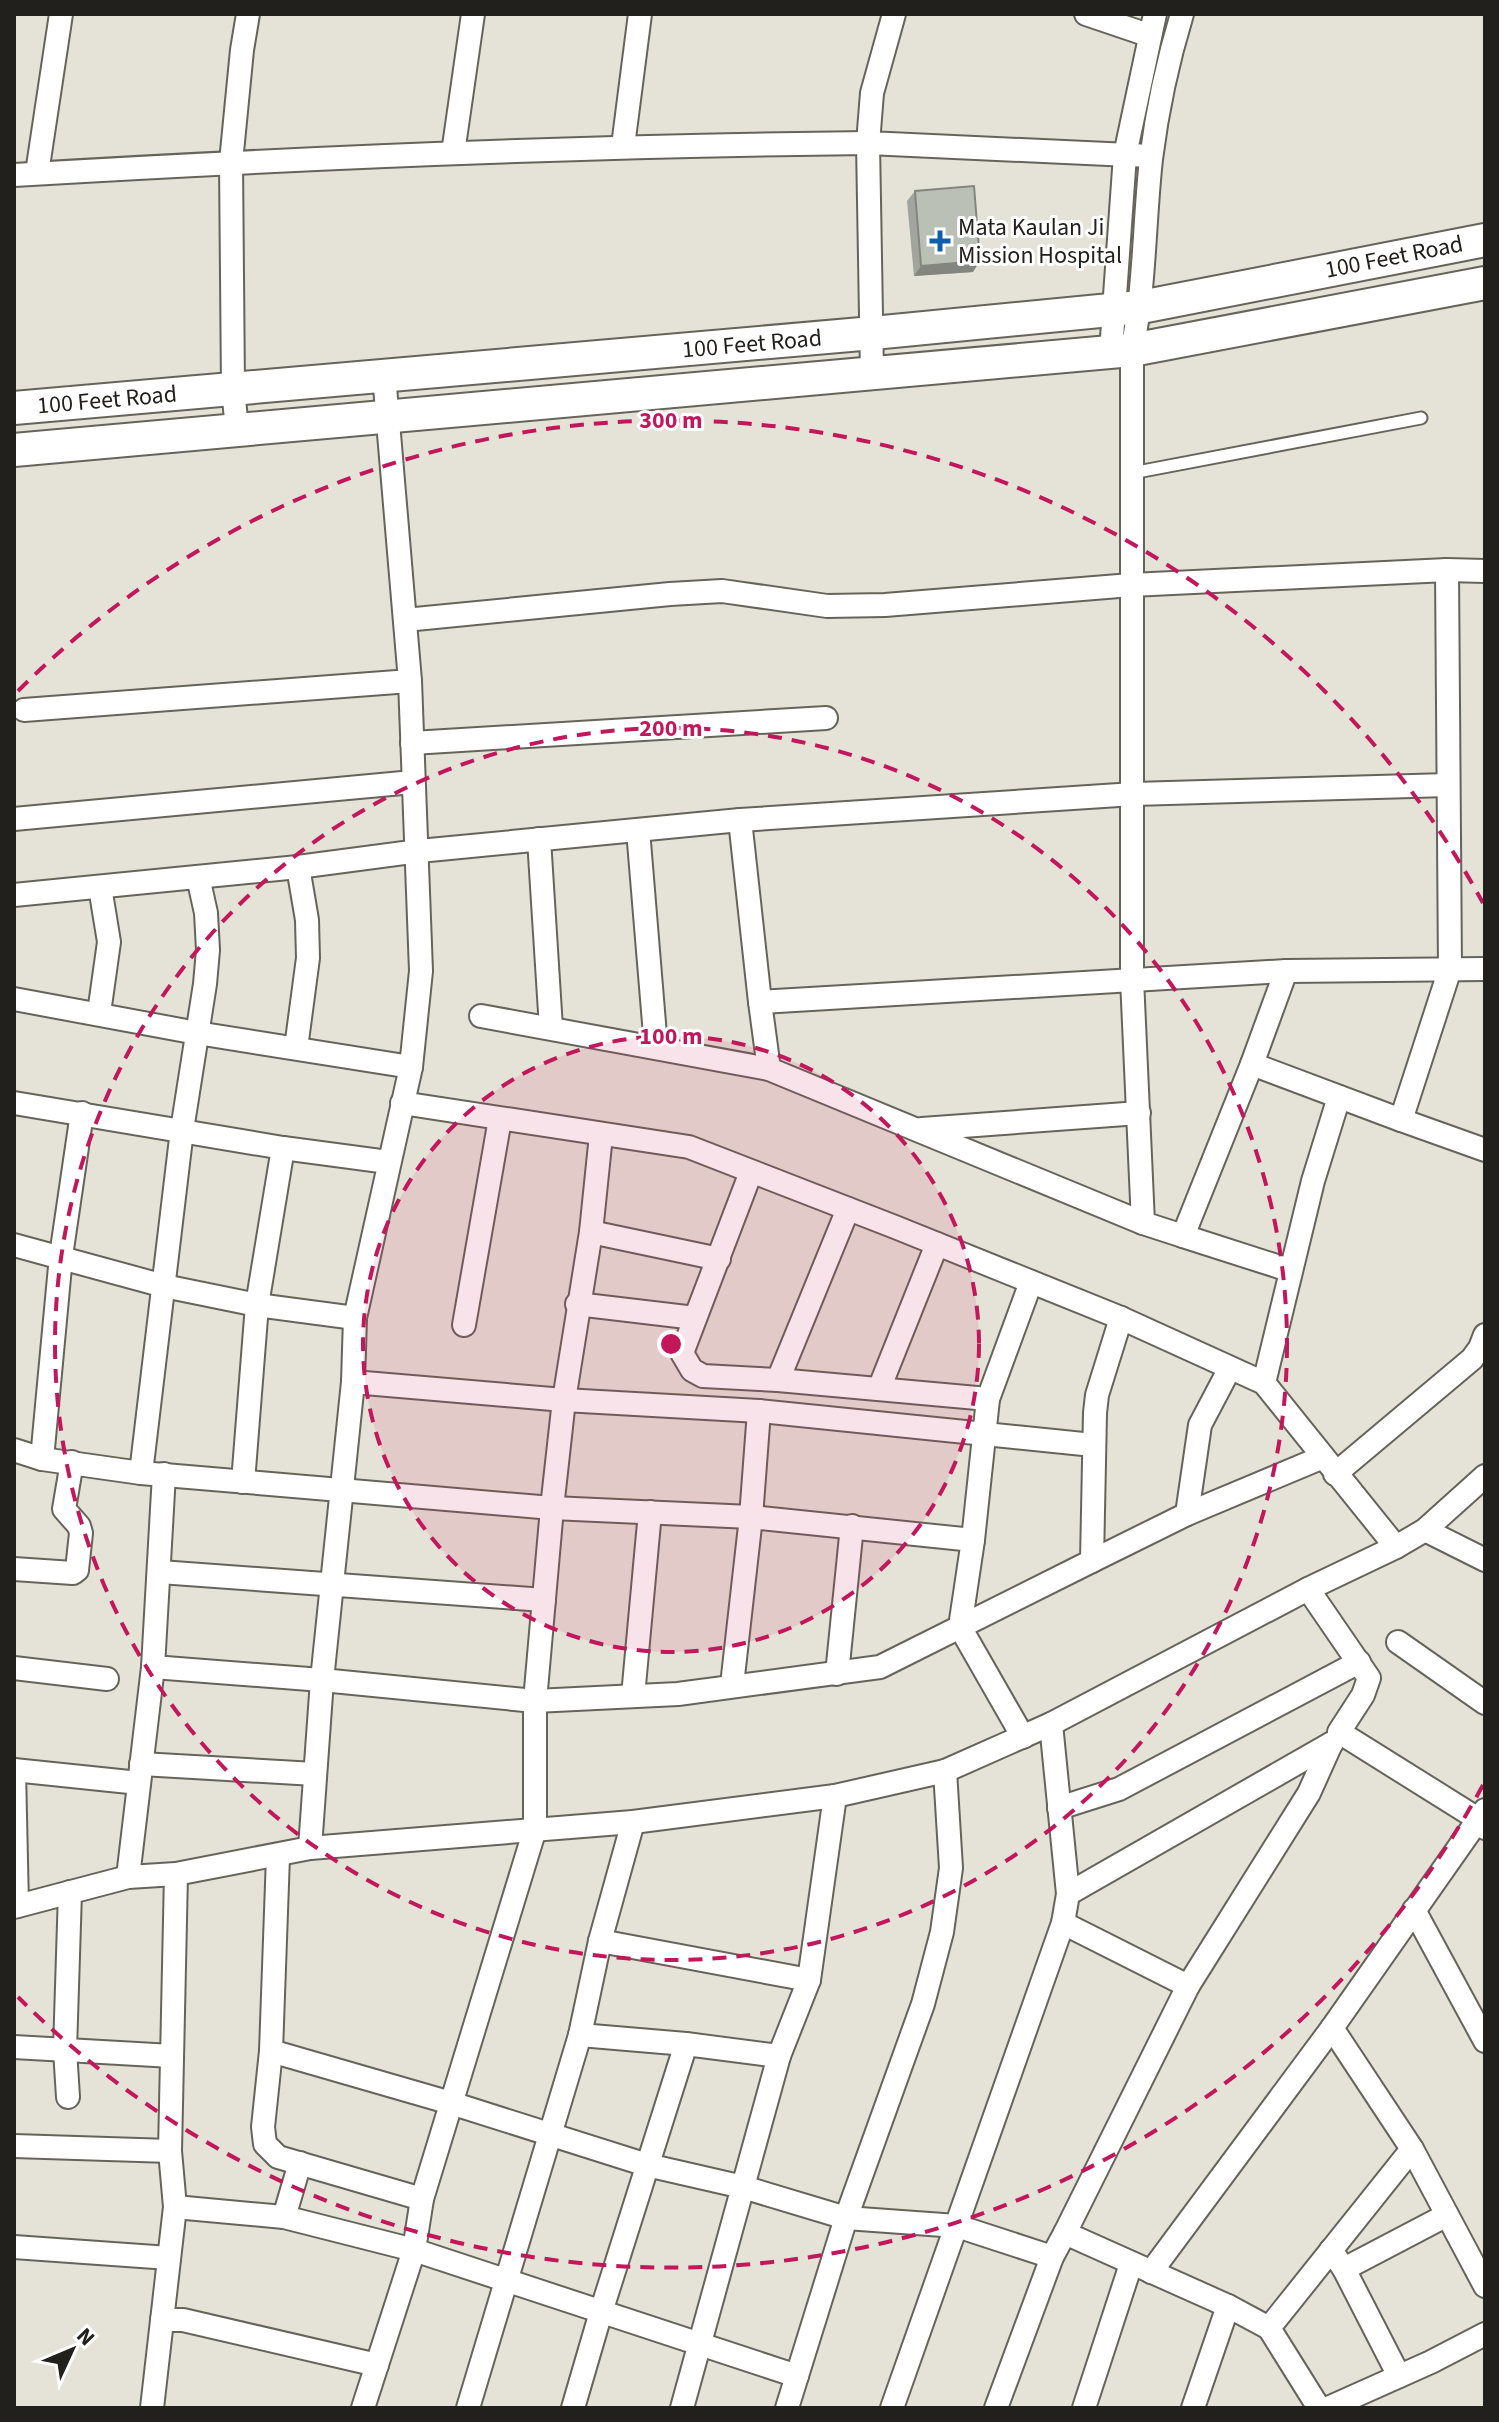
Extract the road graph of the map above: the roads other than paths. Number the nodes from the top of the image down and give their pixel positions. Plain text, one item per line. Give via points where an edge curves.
1 (61, 14) edge
2 (248, 14) edge
3 (473, 14) edge
4 (640, 14) edge
5 (894, 14) edge
6 (1086, 14) edge
7 (1182, 14) edge
8 (1152, 25) edge
9 (868, 143) junction
10 (623, 146) junction
11 (453, 153) junction
12 (1125, 155) junction
13 (1151, 156) junction
14 (231, 162) junction
15 (37, 173) junction
16 (14, 175) edge
17 (1485, 240) edge
18 (1485, 283) edge
19 (1128, 308) junction
20 (873, 333) junction
21 (1122, 351) junction
22 (872, 373) junction
23 (384, 375) junction
24 (233, 388) junction
25 (14, 408) edge
26 (387, 417) junction
27 (1421, 418) dead end
28 (237, 430) junction
29 (14, 450) edge
30 (1131, 473) junction
31 (1447, 570) junction
32 (1485, 571) edge
33 (1131, 585) junction
34 (405, 620) junction
35 (410, 681) junction
36 (24, 710) dead end
37 (826, 718) dead end
38 (412, 743) junction
39 (413, 782) junction
40 (1448, 785) junction
41 (1134, 794) junction
42 (14, 819) edge
43 (740, 820) junction
44 (638, 830) junction
45 (539, 839) junction
46 (419, 851) junction
47 (298, 867) junction
48 (198, 877) junction
49 (100, 887) junction
50 (14, 895) edge
51 (1450, 969) junction
52 (1485, 969) edge
53 (1286, 971) junction
54 (1132, 979) junction
55 (14, 999) edge
56 (760, 1002) junction
57 (99, 1013) junction
58 (481, 1016) dead end
59 (551, 1028) junction
60 (197, 1033) junction
61 (656, 1047) junction
62 (296, 1048) junction
63 (1252, 1064) junction
64 (411, 1067) junction
65 (769, 1069) junction
66 (1339, 1097) junction
67 (14, 1103) edge
68 (402, 1103) junction
69 (82, 1113) junction
70 (1139, 1113) junction
71 (500, 1119) junction
72 (1401, 1120) junction
73 (917, 1129) junction
74 (182, 1130) junction
75 (601, 1135) junction
76 (283, 1148) junction
77 (1485, 1150) edge
78 (388, 1162) junction
79 (751, 1172) junction
80 (848, 1209) junction
81 (1143, 1223) junction
82 (591, 1232) junction
83 (1183, 1236) junction
84 (937, 1244) junction
85 (14, 1245) edge
86 (61, 1256) junction
87 (719, 1259) junction
88 (1289, 1270) junction
89 (1031, 1282) junction
90 (164, 1286) junction
91 (577, 1304) junction
92 (257, 1305) junction
93 (355, 1318) junction
94 (695, 1318) junction
95 (1121, 1318) junction
96 (464, 1325) dead end
97 (1485, 1335) edge
98 (1230, 1368) junction
99 (778, 1380) junction
100 (353, 1382) junction
101 (1264, 1383) junction
102 (879, 1389) junction
103 (988, 1399) junction
104 (564, 1400) junction
105 (759, 1411) junction
106 (985, 1433) junction
107 (1093, 1445) junction
108 (14, 1450) edge
109 (42, 1459) junction
110 (72, 1462) junction
111 (1329, 1466) junction
112 (141, 1473) junction
113 (164, 1474) junction
114 (1485, 1476) edge
115 (243, 1482) junction
116 (342, 1488) junction
117 (552, 1508) junction
118 (650, 1512) junction
119 (1187, 1514) junction
120 (751, 1517) junction
121 (852, 1526) junction
122 (1425, 1530) junction
123 (973, 1540) junction
124 (1396, 1547) junction
125 (1485, 1560) edge
126 (1092, 1561) junction
127 (14, 1569) edge
128 (160, 1572) junction
129 (331, 1586) junction
130 (1308, 1589) junction
131 (544, 1600) junction
132 (960, 1627) junction
133 (1398, 1642) dead end
134 (1359, 1662) junction
135 (153, 1667) junction
136 (14, 1668) edge
137 (837, 1674) junction
138 (107, 1679) dead end
139 (322, 1680) junction
140 (732, 1685) junction
141 (633, 1696) junction
142 (535, 1701) junction
143 (1485, 1703) edge
144 (1051, 1724) junction
145 (1023, 1737) junction
146 (1335, 1738) junction
147 (14, 1770) edge
148 (945, 1771) junction
149 (140, 1774) junction
150 (315, 1774) junction
151 (835, 1796) junction
152 (1059, 1808) junction
153 (14, 1812) edge
154 (1483, 1819) edge
155 (633, 1822) junction
156 (535, 1829) junction
157 (310, 1848) junction
158 (278, 1856) junction
159 (176, 1874) junction
160 (128, 1877) junction
161 (70, 1892) junction
162 (1068, 1894) junction
163 (16, 1907) edge
164 (1414, 1910) junction
165 (1063, 1923) junction
166 (600, 1941) junction
167 (809, 1980) junction
168 (1188, 1986) junction
169 (1332, 2028) junction
170 (580, 2035) junction
171 (1485, 2041) edge
172 (686, 2044) junction
173 (14, 2047) edge
174 (65, 2050) junction
175 (271, 2051) junction
176 (172, 2056) junction
177 (779, 2056) junction
178 (68, 2097) dead end
179 (451, 2103) junction
180 (551, 2136) junction
181 (14, 2146) edge
182 (1412, 2149) junction
183 (170, 2151) junction
184 (300, 2163) junction
185 (647, 2165) junction
186 (743, 2187) junction
187 (422, 2199) junction
188 (175, 2207) junction
189 (1447, 2215) junction
190 (284, 2217) junction
191 (846, 2218) junction
192 (957, 2226) junction
193 (1065, 2233) junction
194 (14, 2247) edge
195 (414, 2250) junction
196 (1052, 2257) junction
197 (169, 2258) junction
198 (1338, 2260) junction
199 (1141, 2268) junction
200 (508, 2281) junction
201 (1485, 2286) edge
202 (1228, 2306) junction
203 (601, 2312) junction
204 (162, 2320) junction
205 (1269, 2328) junction
206 (1485, 2334) edge
207 (700, 2345) junction
208 (377, 2365) junction
209 (797, 2376) junction
210 (1399, 2376) junction
211 (152, 2408) edge
212 (363, 2408) edge
213 (468, 2408) edge
214 (573, 2408) edge
215 (682, 2408) edge
216 (787, 2408) edge
217 (892, 2408) edge
218 (996, 2408) edge
219 (1084, 2408) edge
220 (1193, 2408) edge
221 (1319, 2408) edge
222 (1328, 2408) edge

1 - 15 street
2 - 14 street
3 - 11 street
4 - 10 street
5 - 9 street via 872,93
6 - 8 street
7 - 13 street
8 - 12 street
9 - 10 street
9 - 12 street
9 - 20 street
10 - 11 street
11 - 14 street
12 - 13 street
12 - 19 street
13 - 19 street
14 - 15 street
14 - 24 street
15 - 16 street
17 - 19 main road, 100 Feet Road
18 - 21 main road, 100 Feet Road
19 - 20 main road, 100 Feet Road
19 - 21 street
20 - 22 street
20 - 23 main road, 100 Feet Road
21 - 22 main road, 100 Feet Road
21 - 30 street
22 - 26 main road, 100 Feet Road
23 - 24 main road, 100 Feet Road
23 - 26 street
24 - 25 main road, 100 Feet Road
24 - 28 street
26 - 28 main road, 100 Feet Road
26 - 34 street
27 - 30 lane
28 - 29 main road, 100 Feet Road
30 - 33 street
31 - 32 street
31 - 33 street
31 - 40 street
33 - 34 street via 827,606 709,591
33 - 41 street
34 - 35 street
35 - 36 street
35 - 38 street
37 - 38 street
38 - 39 street
39 - 42 street
39 - 46 street
40 - 41 street
40 - 51 street
41 - 43 street
41 - 54 street
43 - 44 street
43 - 56 street
44 - 45 street
44 - 61 street
45 - 46 street
45 - 59 street
46 - 47 street
46 - 64 street via 421,971
47 - 48 street
47 - 62 street via 308,958
48 - 49 street
48 - 60 street via 208,950
49 - 50 street
49 - 57 street via 109,942
51 - 52 street
51 - 53 street
51 - 72 street
53 - 54 street
53 - 63 street
54 - 56 street
54 - 70 street
55 - 57 street
56 - 65 street
57 - 60 street
58 - 59 street
59 - 61 street
60 - 62 street
60 - 74 street
61 - 65 street
62 - 64 street
63 - 66 street
63 - 83 street
64 - 68 street
65 - 73 street
66 - 72 street
66 - 88 street
67 - 69 street
68 - 71 street
68 - 78 street
69 - 74 street
69 - 86 street
70 - 73 street
70 - 81 street
71 - 75 street
71 - 96 street
72 - 77 street
73 - 81 street
74 - 76 street
74 - 90 street
75 - 79 street via 689,1147
75 - 82 street
76 - 78 street
76 - 92 street
78 - 93 street
79 - 80 street
79 - 87 street
80 - 84 street
80 - 99 street
81 - 83 street
82 - 87 street
82 - 91 street
83 - 88 street
84 - 89 street
84 - 102 street
85 - 86 street
86 - 90 street
86 - 109 street
87 - 94 street
88 - 101 street
89 - 95 street
89 - 103 street
90 - 92 street
90 - 112 street
91 - 94 street
91 - 104 street
92 - 93 street
92 - 115 street
93 - 100 street
94 - 99 street via 682,1353 692,1370 703,1376
95 - 98 street
95 - 107 street via 1097,1395
97 - 111 street via 1472,1359
98 - 101 street
98 - 119 street via 1200,1425
99 - 102 street
100 - 104 street
100 - 116 street
101 - 111 street
102 - 103 street
103 - 106 street
104 - 105 street
104 - 117 street
105 - 106 street
105 - 120 street
106 - 107 street
106 - 123 street
107 - 126 street
108 - 109 street
109 - 110 street
110 - 112 street
110 - 127 street via 64,1503 81,1533 77,1570
111 - 119 street
111 - 124 street
112 - 113 street
113 - 115 street
113 - 128 street
114 - 122 street
115 - 116 street
116 - 117 street
116 - 129 street
117 - 118 street
117 - 131 street
118 - 120 street
118 - 141 street
119 - 126 street
120 - 121 street
120 - 140 street
121 - 123 street
121 - 137 street
122 - 124 street
122 - 125 street
123 - 132 street
124 - 130 street
126 - 132 street
128 - 129 street
128 - 135 street
129 - 131 street
129 - 139 street
130 - 134 street
130 - 144 street
131 - 142 street
132 - 137 street via 880,1667
132 - 145 street
133 - 143 street
134 - 146 street via 1368,1684
134 - 152 street via 1119,1789
135 - 139 street
135 - 149 street
136 - 138 street
137 - 140 street
139 - 142 street
139 - 150 street
140 - 141 street
141 - 142 street
142 - 156 street
144 - 145 street
144 - 152 street
145 - 148 street
146 - 154 street
146 - 162 street
146 - 168 street via 1309,1793
147 - 149 street
147 - 153 street
148 - 151 street
148 - 191 street via 951,1868 942,1932 923,2004
149 - 150 street
149 - 160 street
150 - 157 street
151 - 155 street
151 - 167 street
152 - 162 street
153 - 163 street
154 - 164 street
155 - 156 street
155 - 166 street
156 - 157 street
156 - 179 street
157 - 158 street
158 - 159 street
158 - 175 street
159 - 160 street
159 - 176 street
160 - 161 street
161 - 163 street
161 - 174 street
162 - 165 street
164 - 169 street
164 - 171 street
165 - 168 street
165 - 192 street
166 - 167 street
166 - 170 street
167 - 177 street
168 - 193 street
169 - 182 street
169 - 199 street
170 - 172 street
170 - 180 street
172 - 177 street
172 - 185 street
173 - 174 street
174 - 176 street
174 - 178 street
175 - 179 street
175 - 184 street via 265,2144 278,2157
176 - 183 street
177 - 186 street
179 - 180 street
179 - 187 street
180 - 185 street
180 - 200 street
181 - 183 street
182 - 189 street
182 - 198 street
183 - 188 street
184 - 187 street
184 - 190 street
185 - 186 street
185 - 203 street
186 - 191 street
186 - 207 street
187 - 195 street
188 - 190 street
188 - 197 street
189 - 198 street
189 - 201 street
190 - 195 street
191 - 192 street
191 - 209 street
192 - 196 street
192 - 217 street
193 - 196 street
193 - 199 street
194 - 197 street
195 - 200 street
195 - 208 street
196 - 218 street
197 - 204 street
198 - 205 street
198 - 210 street
199 - 202 street
199 - 219 street
200 - 203 street
200 - 213 street
202 - 205 street
202 - 220 street
203 - 207 street
203 - 214 street
204 - 208 street via 183,2320
204 - 211 street
205 - 221 street
206 - 210 street
207 - 209 street
207 - 215 street
208 - 212 street
209 - 216 street
210 - 222 street

